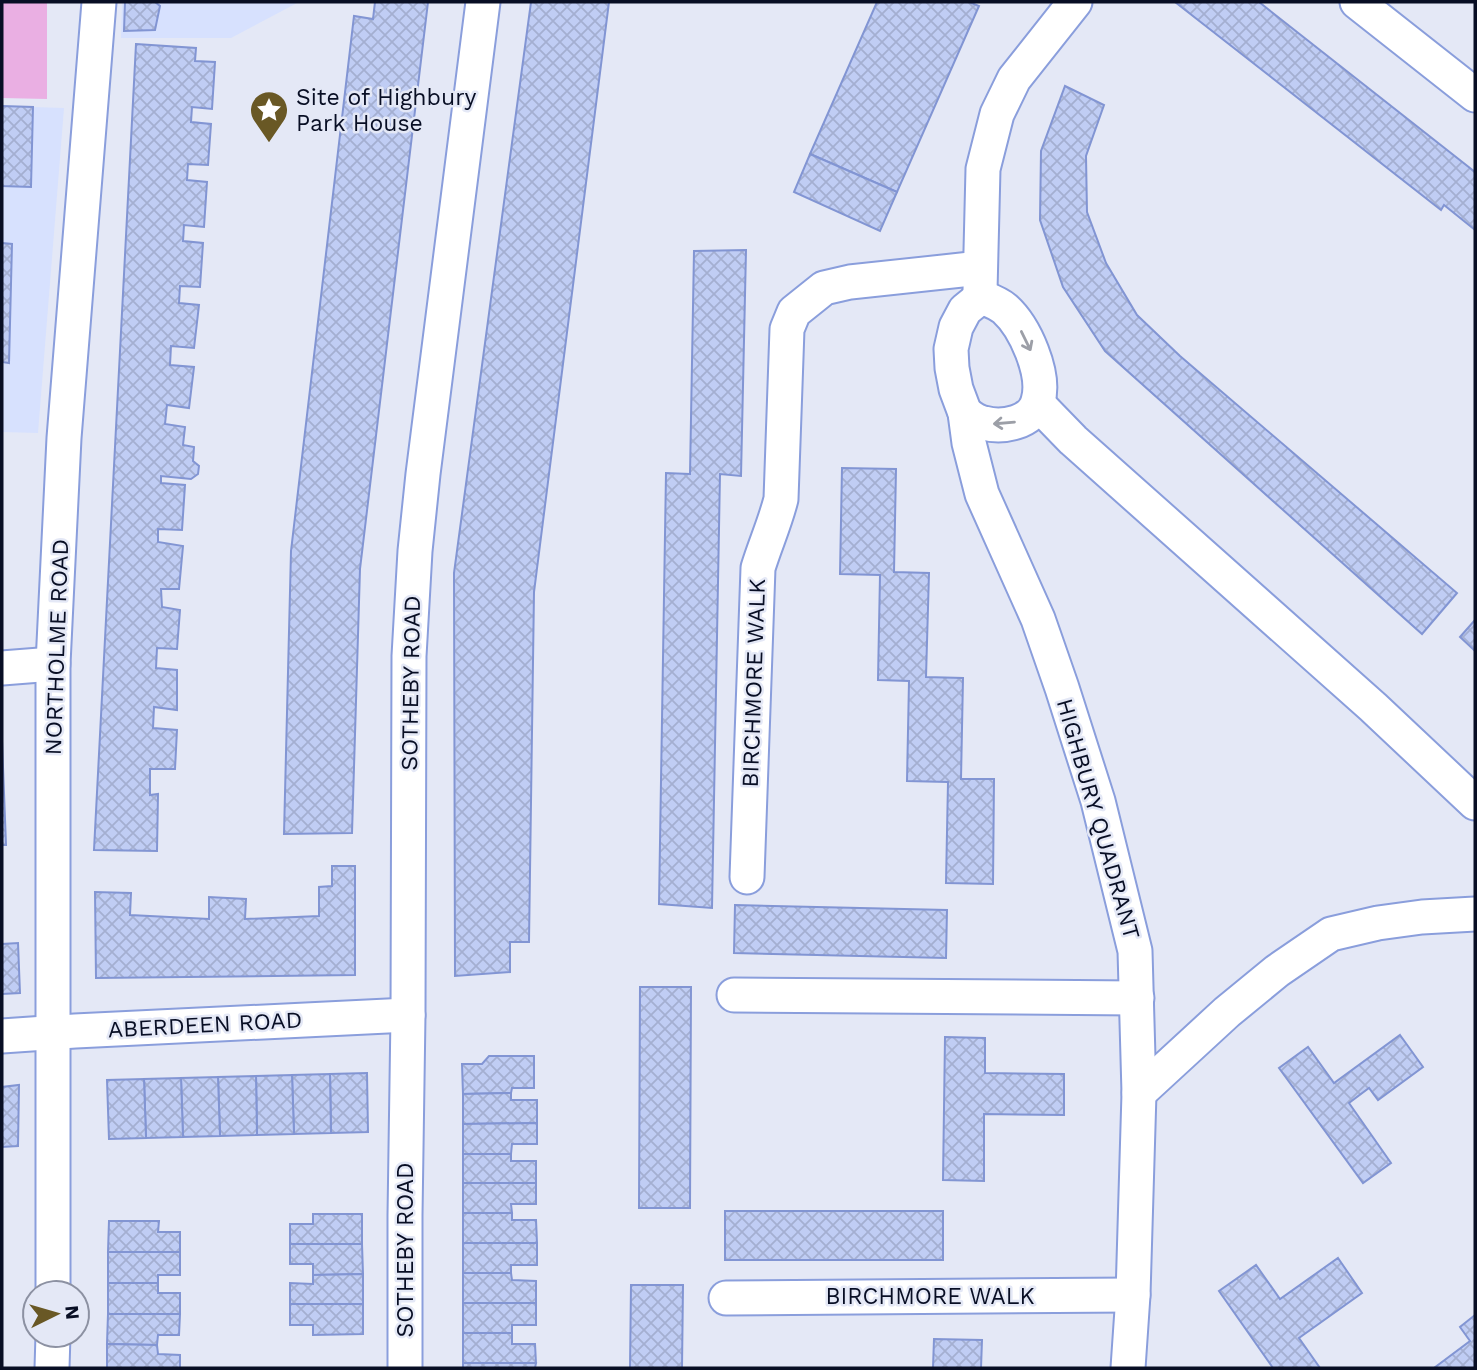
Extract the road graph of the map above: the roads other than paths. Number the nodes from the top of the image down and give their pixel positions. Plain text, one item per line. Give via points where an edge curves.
1 (99, 2) edge
2 (483, 2) edge
3 (1075, 2) edge
4 (1357, 2) edge
5 (1475, 95) edge
6 (980, 283) junction
7 (1038, 404) junction
8 (965, 413) junction
9 (53, 664) junction
10 (2, 668) edge
11 (1475, 803) edge
12 (747, 877) dead end
13 (1475, 914) edge
14 (734, 995) dead end
15 (1137, 998) junction
16 (408, 1015) junction
17 (53, 1032) junction
18 (2, 1036) edge
19 (1139, 1093) junction
20 (53, 1279) edge
21 (1133, 1295) junction
22 (726, 1298) dead end
23 (52, 1349) edge
24 (52, 1368) edge
25 (405, 1368) edge
26 (1128, 1368) edge

1 - 9 street, NORTHOLME ROAD via 64,438
2 - 16 street, SOTHEBY ROAD via 415,551 409,656
3 - 6 street via 1014,79 996,114 983,169
4 - 5 street
6 -> 7 street via 1014,318 1037,366
6 - 8 street, HIGHBURY QUADRANT via 956,327 951,349 956,389
6 - 12 street, BIRCHMORE WALK via 850,282 824,288 794,312 787,329 781,499 758,568
7 -> 8 street via 1014,424 981,423
7 - 11 street
8 - 15 street, HIGHBURY QUADRANT via 982,494 1038,619 1098,801 1135,951
9 - 10 street
9 - 17 street, NORTHOLME ROAD
13 - 19 street via 1378,923 1331,934 1227,1012
14 - 15 street
15 - 19 street, HIGHBURY QUADRANT
16 - 17 street, ABERDEEN ROAD
16 - 25 street, SOTHEBY ROAD
17 - 18 street, ABERDEEN ROAD
17 - 20 street, NORTHOLME ROAD
19 - 21 street, HIGHBURY QUADRANT
21 - 22 street, BIRCHMORE WALK
21 - 26 street, HIGHBURY QUADRANT
23 - 24 street

